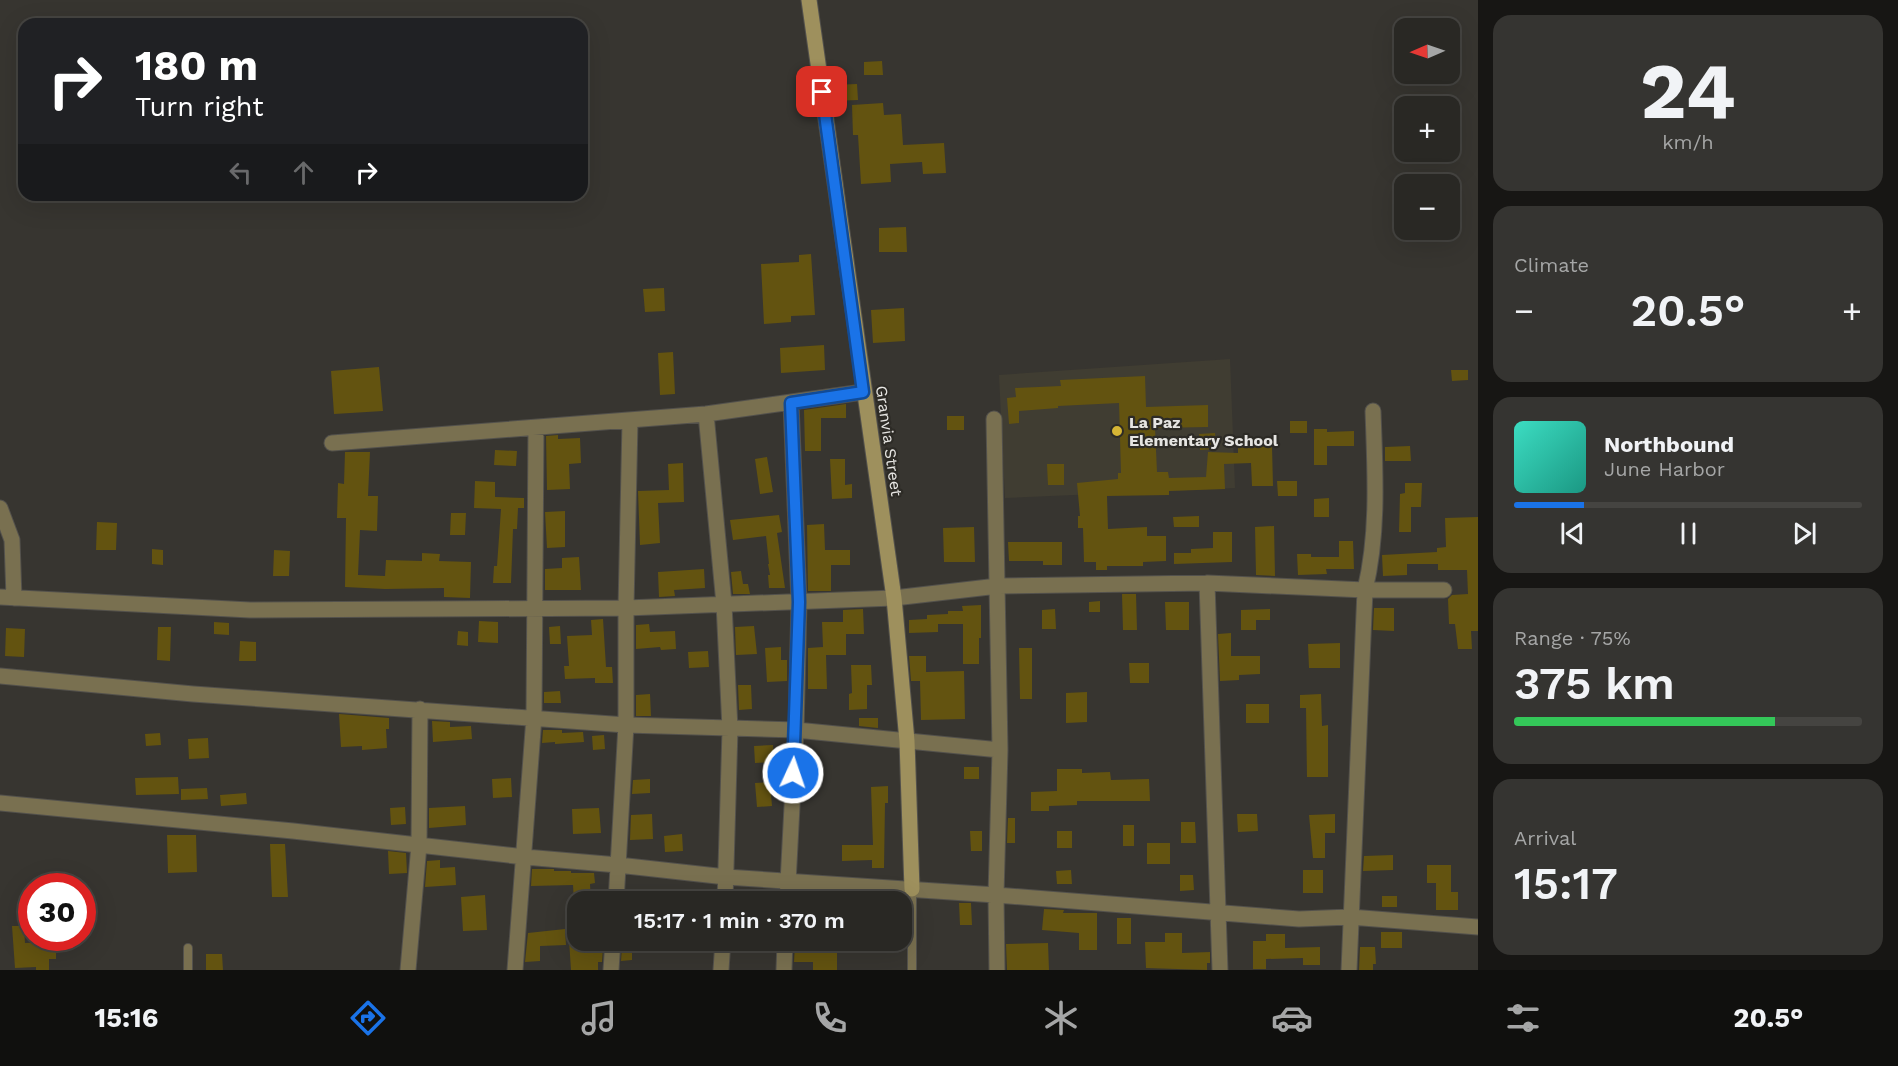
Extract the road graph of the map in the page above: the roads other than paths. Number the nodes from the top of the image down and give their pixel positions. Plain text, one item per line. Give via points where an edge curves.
1 (809, 0) edge
2 (863, 392) junction
3 (791, 403) junction
4 (1373, 411) dead end
5 (706, 414) junction
6 (994, 419) dead end
7 (630, 421) junction
8 (536, 428) junction
9 (332, 443) dead end
10 (0, 508) edge
11 (1207, 583) junction
12 (998, 586) junction
13 (1365, 590) junction
14 (1444, 590) dead end
15 (7, 598) edge
16 (894, 598) junction
17 (799, 602) junction
18 (724, 604) junction
19 (535, 608) junction
20 (626, 608) junction
21 (0, 676) edge
22 (420, 709) junction
23 (534, 717) junction
24 (626, 725) junction
25 (730, 729) junction
26 (796, 730) junction
27 (907, 741) junction
28 (1000, 750) junction
29 (0, 803) edge
30 (0, 813) edge
31 (419, 845) junction
32 (525, 857) junction
33 (618, 865) junction
34 (726, 877) junction
35 (787, 880) junction
36 (912, 889) junction
37 (617, 891) edge
38 (725, 891) edge
39 (786, 891) edge
40 (996, 895) junction
41 (1218, 912) junction
42 (1350, 917) junction
43 (1478, 927) edge
44 (188, 948) dead end
45 (612, 951) edge
46 (723, 951) edge
47 (785, 951) edge
48 (188, 970) edge
49 (408, 970) edge
50 (515, 970) edge
51 (611, 970) edge
52 (722, 970) edge
53 (784, 970) edge
54 (912, 970) edge
55 (996, 970) edge
56 (1220, 970) edge
57 (1349, 970) edge

1 - 2 street, Granvia Street
2 - 3 street
2 - 16 street, Granvia Street
3 - 5 street
3 - 17 street
4 - 13 street via 1376,498
5 - 7 street
5 - 18 street
6 - 12 street
7 - 8 street
7 - 20 street
8 - 9 street
8 - 19 street
10 - 15 street via 12,540
11 - 12 street
11 - 13 street
11 - 41 street
12 - 16 street
12 - 28 street
13 - 14 street
13 - 42 street
15 - 19 street via 250,610
16 - 17 street
16 - 27 street, Granvia Street
17 - 18 street
17 - 26 street
18 - 20 street
18 - 25 street
19 - 20 street
19 - 23 street
20 - 24 street
21 - 22 street
22 - 23 street
22 - 31 street
23 - 24 street
23 - 32 street
24 - 25 street
24 - 33 street
25 - 26 street
25 - 34 street
26 - 27 street
26 - 35 street
27 - 28 street
27 - 36 street, Granvia Street
28 - 40 street
29 - 30 street
29 - 31 street
31 - 32 street
31 - 49 street
32 - 33 street
32 - 50 street
33 - 34 street
33 - 37 street
34 - 35 street
34 - 38 street
35 - 36 street
35 - 39 street
36 - 40 street
36 - 54 lane
40 - 41 street
40 - 55 street
41 - 42 street via 1299,919
41 - 56 street
42 - 43 street
42 - 57 street
44 - 48 lane
45 - 51 street
46 - 52 street
47 - 53 street

